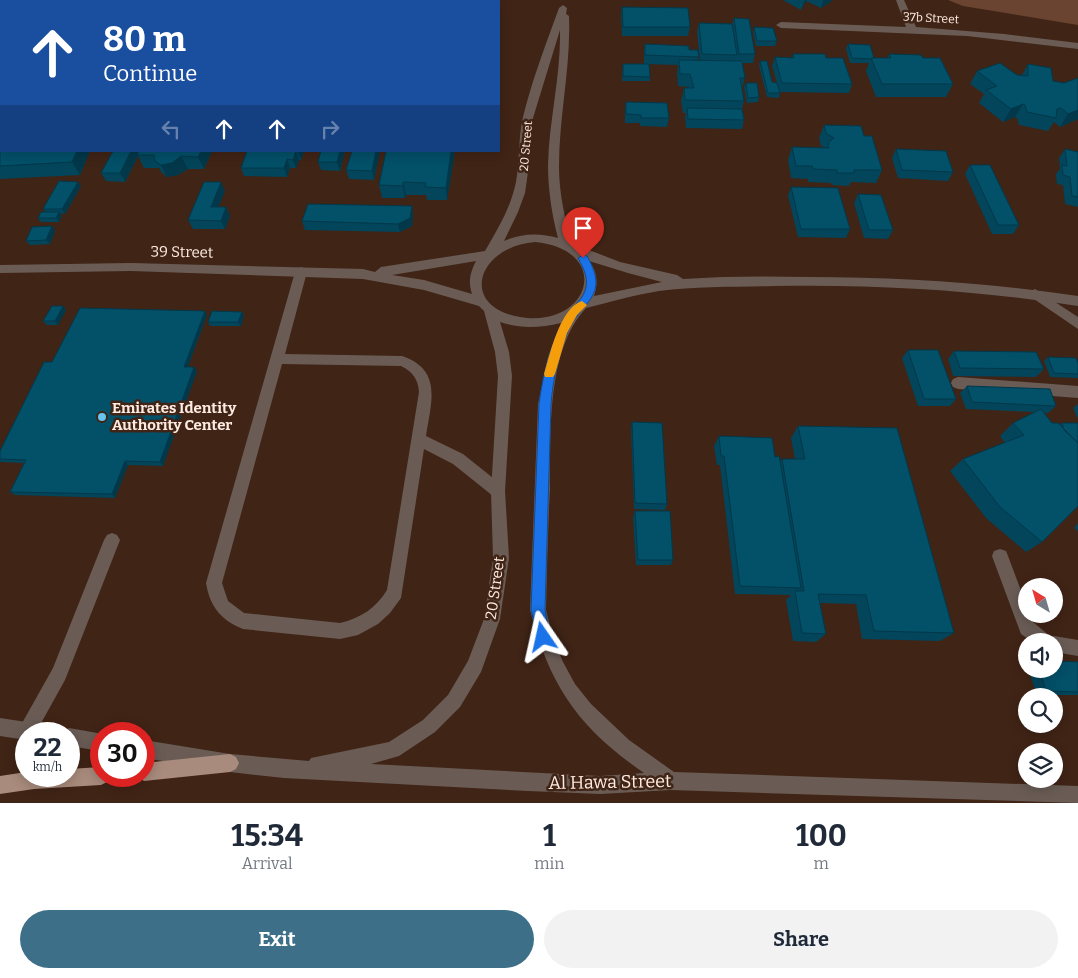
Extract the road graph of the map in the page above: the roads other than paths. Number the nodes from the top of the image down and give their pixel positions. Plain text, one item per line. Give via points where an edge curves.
1 (900, 0) edge
2 (564, 4) edge
3 (781, 25) dead end
4 (912, 29) junction
5 (1078, 46) edge
6 (570, 247) junction
7 (490, 253) junction
8 (0, 269) edge
9 (301, 272) junction
10 (362, 274) junction
11 (692, 283) junction
12 (1035, 294) junction
13 (1078, 302) edge
14 (487, 306) junction
15 (578, 308) junction
16 (1078, 324) edge
17 (278, 359) junction
18 (958, 383) dead end
19 (1078, 392) edge
20 (419, 439) junction
21 (498, 491) junction
22 (112, 540) dead end
23 (1000, 556) dead end
24 (1034, 633) edge
25 (1063, 646) edge
26 (1078, 648) edge
27 (32, 722) edge
28 (0, 727) edge
29 (15, 729) edge
30 (155, 751) edge
31 (230, 763) junction
32 (284, 769) junction
33 (155, 771) edge
34 (90, 777) edge
35 (671, 781) junction
36 (0, 786) edge
37 (1078, 795) edge

1 - 4 street
2 - 6 street, 20 Street via 564,58 554,177 556,199
2 - 7 street, 20 Street via 531,105 520,192 507,225
3 - 4 street, 37b Street
4 - 5 street, 37b Street via 987,33
6 - 7 street via 544,238 522,239
6 - 11 street via 631,269
6 - 15 street via 583,258 590,269 592,281 589,293
7 - 10 street, 39 Street
7 - 14 street via 476,277 476,286
8 - 9 street, 39 Street via 131,267
9 - 10 street, 39 Street
9 - 17 street
10 - 14 street, 39 Street via 424,285
11 - 12 street via 885,283
11 - 15 street via 651,288
12 - 13 street
12 - 16 street
14 - 15 street via 512,321 538,324 563,318
14 - 21 street, 20 Street via 502,352 505,376
15 - 35 street via 562,333 554,355 545,404 538,610 543,637 566,687 583,711 627,752
17 - 20 street via 392,360 410,364 423,376 426,384
17 - 20 street via 214,582 221,607 230,616 243,621 340,631 354,629 379,615 395,592
18 - 19 street
20 - 21 street via 458,459
21 - 32 street, 20 Street via 501,558 492,618 475,666 454,701 429,726 393,750 356,759
22 - 27 street via 59,674
23 - 24 street via 1022,618
25 - 26 street
28 - 29 street
30 - 31 street, Al Hawa Street
31 - 32 street, Al Hawa Street
31 - 33 main road
32 - 35 street, Al Hawa Street via 600,785
34 - 36 main road
35 - 37 street, Al Hawa Street

